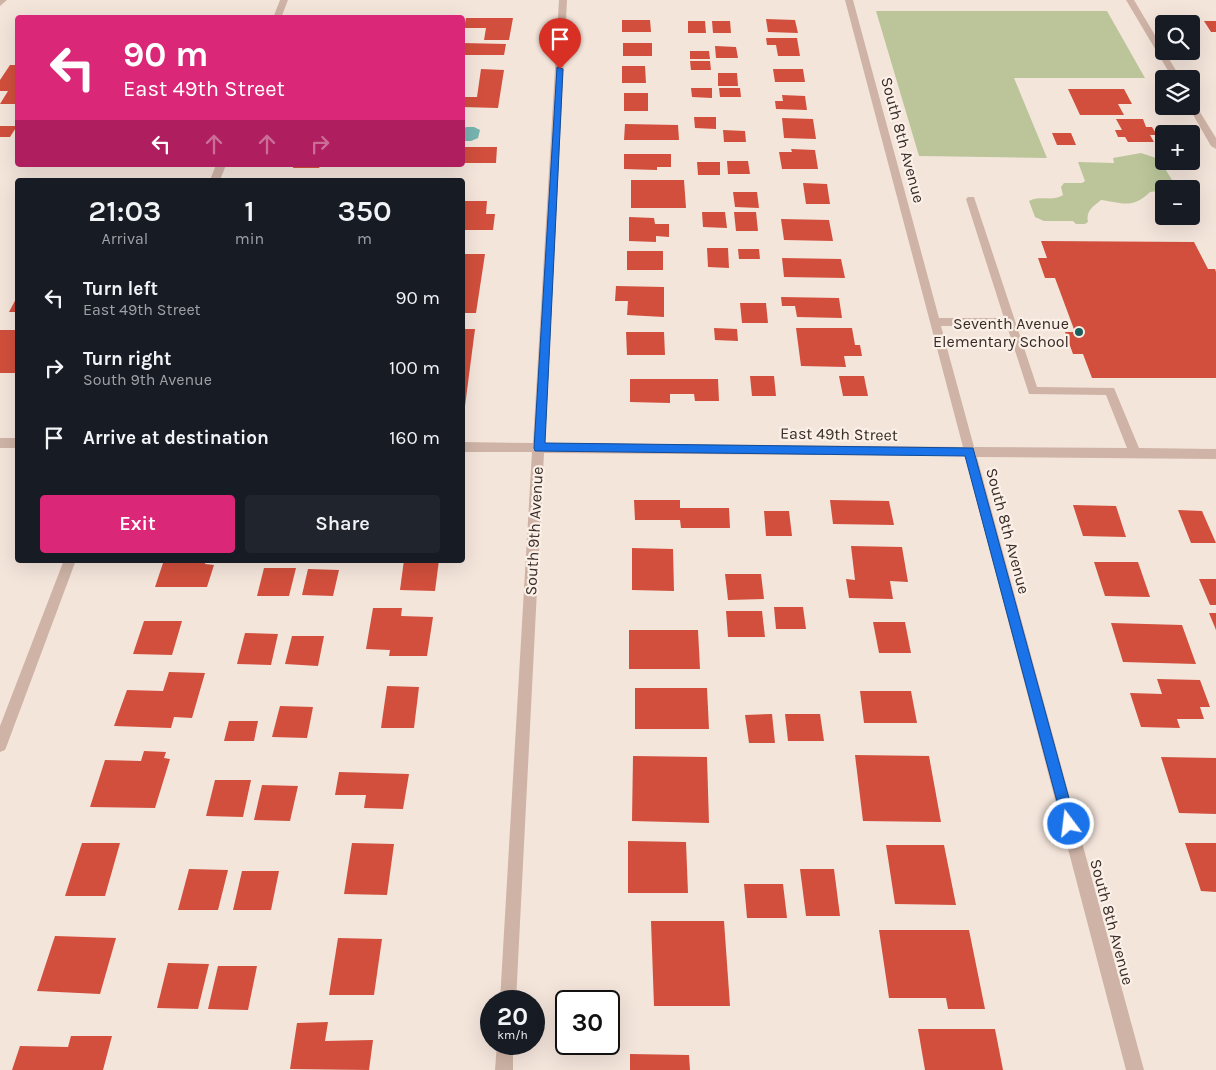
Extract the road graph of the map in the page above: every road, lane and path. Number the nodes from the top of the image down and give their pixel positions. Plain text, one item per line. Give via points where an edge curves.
1 (3, 0) edge
2 (284, 0) edge
3 (563, 0) edge
4 (849, 0) edge
5 (1130, 0) edge
6 (0, 4) edge
7 (278, 15) edge
8 (1172, 70) edge
9 (1198, 115) edge
10 (1216, 146) edge
11 (971, 200) dead end
12 (935, 322) junction
13 (1010, 322) junction
14 (0, 443) edge
15 (15, 443) edge
16 (465, 447) edge
17 (539, 448) junction
18 (970, 452) junction
19 (1135, 453) junction
20 (1216, 454) edge
21 (69, 563) edge
22 (0, 745) edge
23 (509, 990) edge
24 (505, 1055) edge
25 (504, 1070) edge
26 (1135, 1070) edge

1 - 6 street
2 - 7 street
3 - 17 street, South 9th Avenue
4 - 12 street, South 8th Avenue
5 - 8 street
9 - 10 street
11 - 13 street
12 - 13 street
12 - 18 street, South 8th Avenue
13 - 19 street via 1032,391 1110,391
14 - 15 street
16 - 17 street, East 49th Street
17 - 18 street, East 49th Street
17 - 23 street, South 9th Avenue
18 - 19 street, East 49th Street
18 - 26 street, South 8th Avenue
19 - 20 street, East 49th Street
21 - 22 street
24 - 25 street

